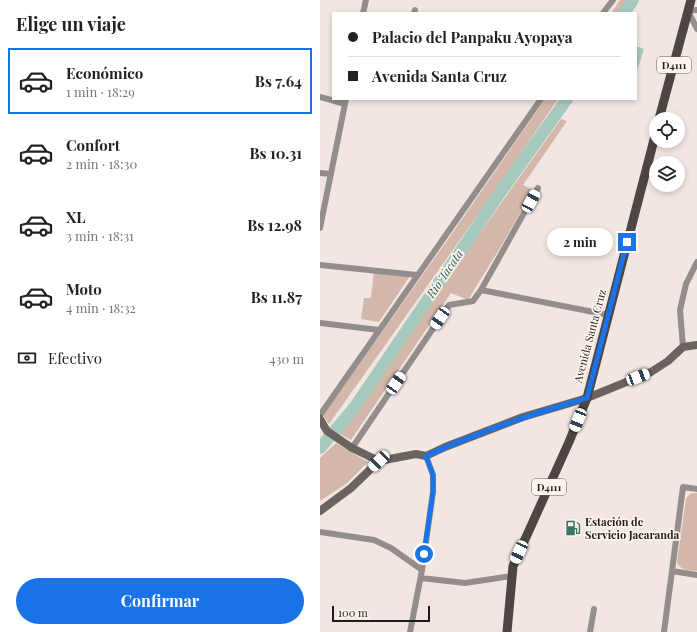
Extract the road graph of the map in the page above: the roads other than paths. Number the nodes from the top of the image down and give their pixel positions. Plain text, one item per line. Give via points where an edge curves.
1 (366, 0) edge
2 (613, 0) edge
3 (691, 0) edge
4 (693, 11) edge
5 (363, 12) edge
6 (604, 12) edge
7 (697, 29) edge
8 (320, 97) edge
9 (332, 99) edge
10 (335, 100) edge
11 (540, 100) edge
12 (345, 102) edge
13 (661, 112) edge
14 (652, 148) edge
15 (320, 173) edge
16 (331, 174) junction
17 (538, 188) dead end
18 (321, 219) edge
19 (320, 228) edge
20 (697, 262) edge
21 (320, 265) edge
22 (417, 275) junction
23 (480, 290) junction
24 (609, 315) junction
25 (320, 323) edge
26 (379, 330) junction
27 (697, 345) edge
28 (683, 347) junction
29 (587, 398) junction
30 (320, 415) edge
31 (320, 419) edge
32 (352, 448) junction
33 (426, 456) junction
34 (379, 461) junction
35 (697, 489) edge
36 (320, 511) edge
37 (320, 532) edge
38 (422, 570) junction
39 (672, 571) junction
40 (697, 575) edge
41 (512, 576) junction
42 (421, 578) junction
43 (594, 609) dead end
44 (410, 632) edge
45 (507, 632) edge
46 (590, 632) edge
47 (664, 632) edge

1 - 5 street
2 - 6 street
3 - 4 main road, D4111
4 - 7 street
4 - 13 main road, D4111
8 - 9 street
10 - 12 street
11 - 22 street
12 - 16 street
14 - 24 main road, Avenida Santa Cruz / D4111
15 - 16 street
16 - 18 street
17 - 23 street
18 - 19 street
20 - 28 street via 686,284 680,310
21 - 22 street
22 - 26 street
23 - 24 street
23 - 32 street via 473,301 449,305
24 - 29 main road, Avenida Santa Cruz / D4111
25 - 26 street
26 - 30 street
27 - 28 street
28 - 29 street via 668,362 651,372
29 - 33 street via 523,417
29 - 41 main road, Avenida Santa Cruz / D4111 via 570,442 513,566
31 - 32 street via 331,434
32 - 34 street
33 - 34 street via 416,454
33 - 38 street via 433,475 433,492
34 - 36 street via 351,488
35 - 39 street via 683,487
37 - 38 street via 374,540 391,548
38 - 42 street
39 - 40 street
39 - 47 street
41 - 42 street via 466,583
41 - 45 main road, Avenida Santa Cruz / D4111
42 - 44 street
43 - 46 street

